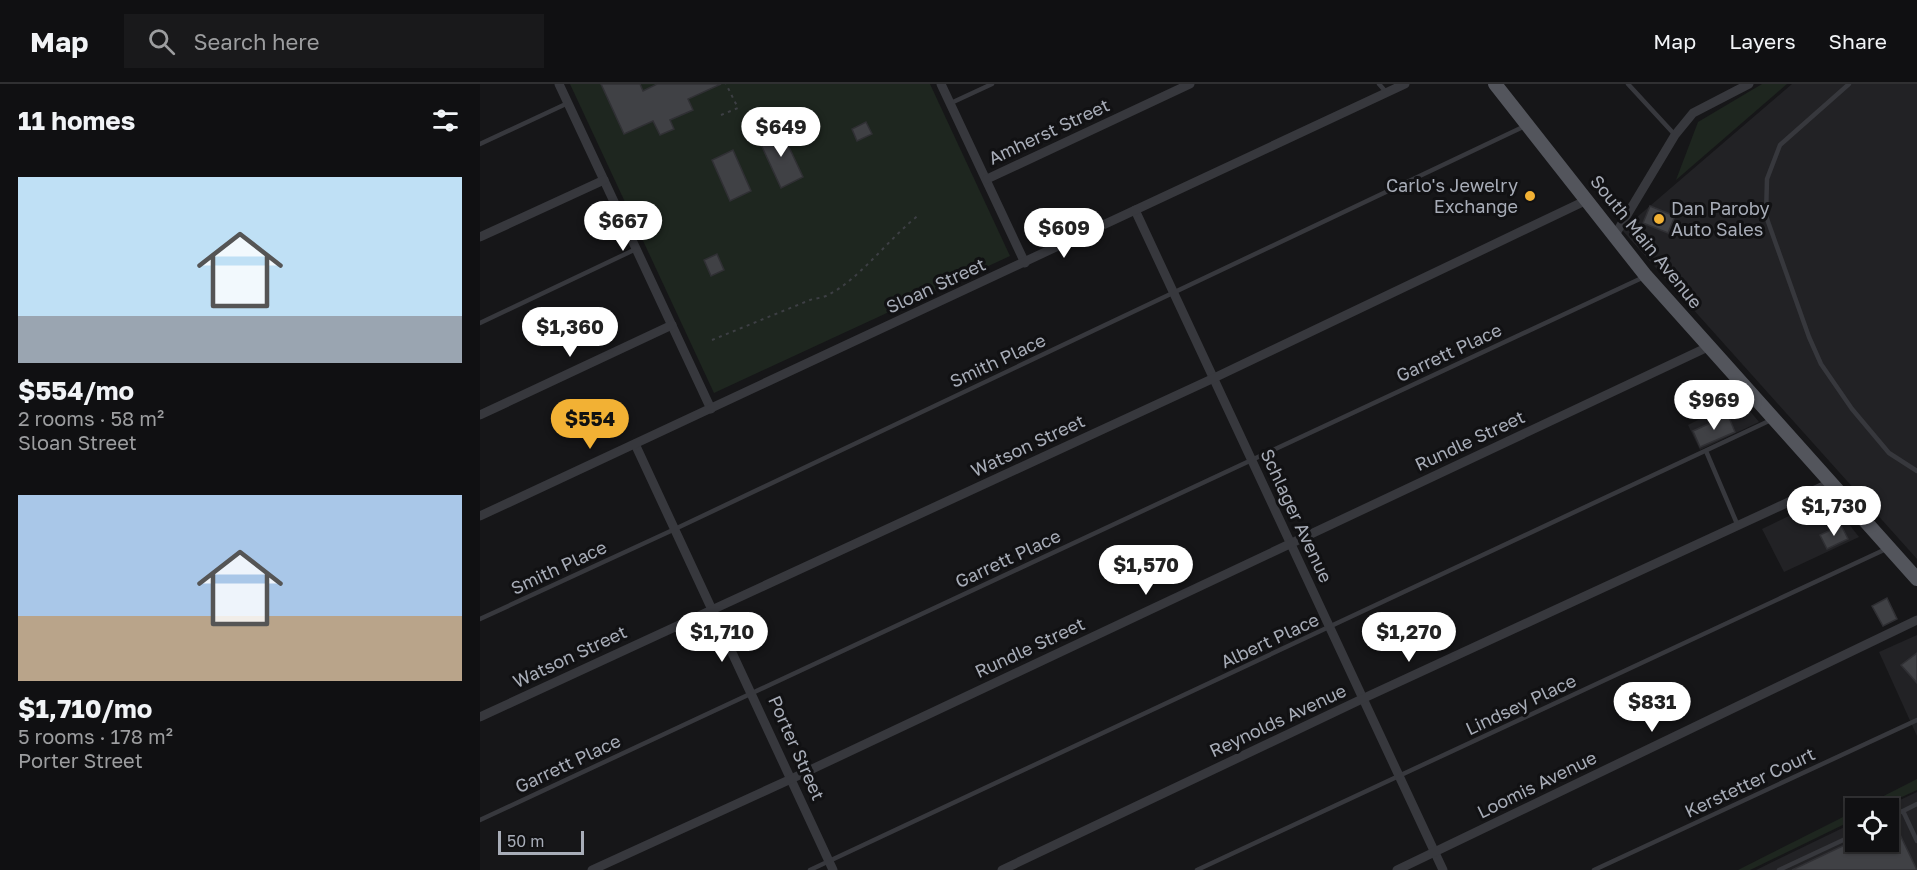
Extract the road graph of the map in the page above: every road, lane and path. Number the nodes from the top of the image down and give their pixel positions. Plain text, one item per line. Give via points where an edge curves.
1 (559, 84) edge
2 (726, 84) edge
3 (941, 84) edge
4 (992, 84) edge
5 (1190, 84) edge
6 (1379, 84) edge
7 (1405, 84) edge
8 (1495, 84) edge
9 (1628, 84) edge
10 (1749, 84) edge
11 (1849, 84) edge
12 (1388, 93) junction
13 (568, 103) junction
14 (950, 104) junction
15 (721, 115) dead end
16 (1527, 125) junction
17 (1675, 135) junction
18 (480, 144) edge
19 (987, 179) junction
20 (604, 180) junction
21 (1587, 200) junction
22 (1135, 210) junction
23 (920, 214) dead end
24 (1615, 235) junction
25 (480, 237) edge
26 (636, 249) junction
27 (1025, 263) junction
28 (1646, 276) junction
29 (1173, 293) junction
30 (480, 323) edge
31 (672, 325) junction
32 (712, 340) dead end
33 (1710, 346) junction
34 (1214, 378) junction
35 (711, 410) junction
36 (480, 415) edge
37 (1773, 419) junction
38 (636, 444) junction
39 (1706, 451) junction
40 (1251, 460) junction
41 (1917, 471) edge
42 (1830, 483) junction
43 (480, 516) edge
44 (1738, 525) junction
45 (675, 529) junction
46 (1290, 543) junction
47 (1889, 548) junction
48 (1917, 579) edge
49 (712, 611) junction
50 (480, 619) edge
51 (1917, 620) edge
52 (1331, 627) junction
53 (752, 693) junction
54 (1362, 699) junction
55 (480, 717) edge
56 (1917, 720) edge
57 (1400, 777) junction
58 (791, 779) junction
59 (1917, 804) edge
60 (1903, 811) junction
61 (1899, 813) edge
62 (480, 820) edge
63 (1915, 831) edge
64 (1845, 839) edge
65 (1917, 841) edge
66 (1435, 853) junction
67 (831, 866) edge
68 (592, 870) edge
69 (810, 870) edge
70 (1002, 870) edge
71 (1197, 870) edge
72 (1397, 870) edge
73 (1443, 870) edge
74 (1594, 870) edge
75 (1779, 870) edge

1 - 13 street
2 - 15 path via 738,108
3 - 14 street
4 - 14 lane
5 - 19 street, Amherst Street
6 - 12 lane
7 - 12 street, Sloan Street
8 - 16 main road, South Main Avenue
9 - 17 lane
10 - 17 street via 1693,113
11 - 41 lane via 1780,145 1767,179 1766,216 1821,364 1889,453
12 - 22 street, Sloan Street
13 - 18 lane
13 - 20 street
14 - 19 street
16 - 21 main road, South Main Avenue
16 - 29 lane, Smith Place
17 - 24 street
19 - 27 street
20 - 25 street
20 - 26 street
21 - 24 main road, South Main Avenue
21 - 34 street, Watson Street
22 - 27 street, Sloan Street
22 - 29 street, Schlager Avenue
23 - 32 path via 856,275 827,296
24 - 28 main road, South Main Avenue
26 - 30 lane
26 - 31 street
27 - 35 street, Sloan Street
28 - 33 main road, South Main Avenue
28 - 40 lane, Garrett Place
29 - 34 street, Schlager Avenue
29 - 45 lane, Smith Place
31 - 35 street
31 - 36 street
33 - 37 main road, South Main Avenue
33 - 46 street, Rundle Street
34 - 40 street, Schlager Avenue
34 - 49 street, Watson Street
35 - 38 street, Sloan Street
37 - 39 lane, Albert Place
37 - 42 main road, South Main Avenue
38 - 43 street, Sloan Street
38 - 45 street, Porter Street
39 - 44 lane
39 - 52 lane, Albert Place
40 - 46 street, Schlager Avenue
40 - 53 lane, Garrett Place
42 - 44 street, Reynolds Avenue
42 - 47 main road, South Main Avenue
44 - 54 street, Reynolds Avenue
45 - 49 street, Porter Street
45 - 50 lane, Smith Place
46 - 52 street, Schlager Avenue
46 - 58 street, Rundle Street
47 - 48 main road, South Main Avenue
47 - 57 lane, Lindsey Place
49 - 53 street, Porter Street
49 - 55 street, Watson Street
51 - 66 street, Loomis Avenue
52 - 54 street, Schlager Avenue
52 - 67 lane, Albert Place
53 - 58 street, Porter Street
53 - 62 lane, Garrett Place
54 - 57 street, Schlager Avenue
54 - 70 street, Reynolds Avenue
56 - 74 lane, Kerstetter Court
57 - 66 street, Schlager Avenue
57 - 71 lane, Lindsey Place
58 - 67 street, Porter Street
58 - 68 street, Rundle Street
59 - 60 lane
60 - 61 lane
60 - 63 lane
63 - 65 lane
64 - 75 lane
66 - 72 street, Loomis Avenue
66 - 73 street, Schlager Avenue
67 - 69 lane, Albert Place

